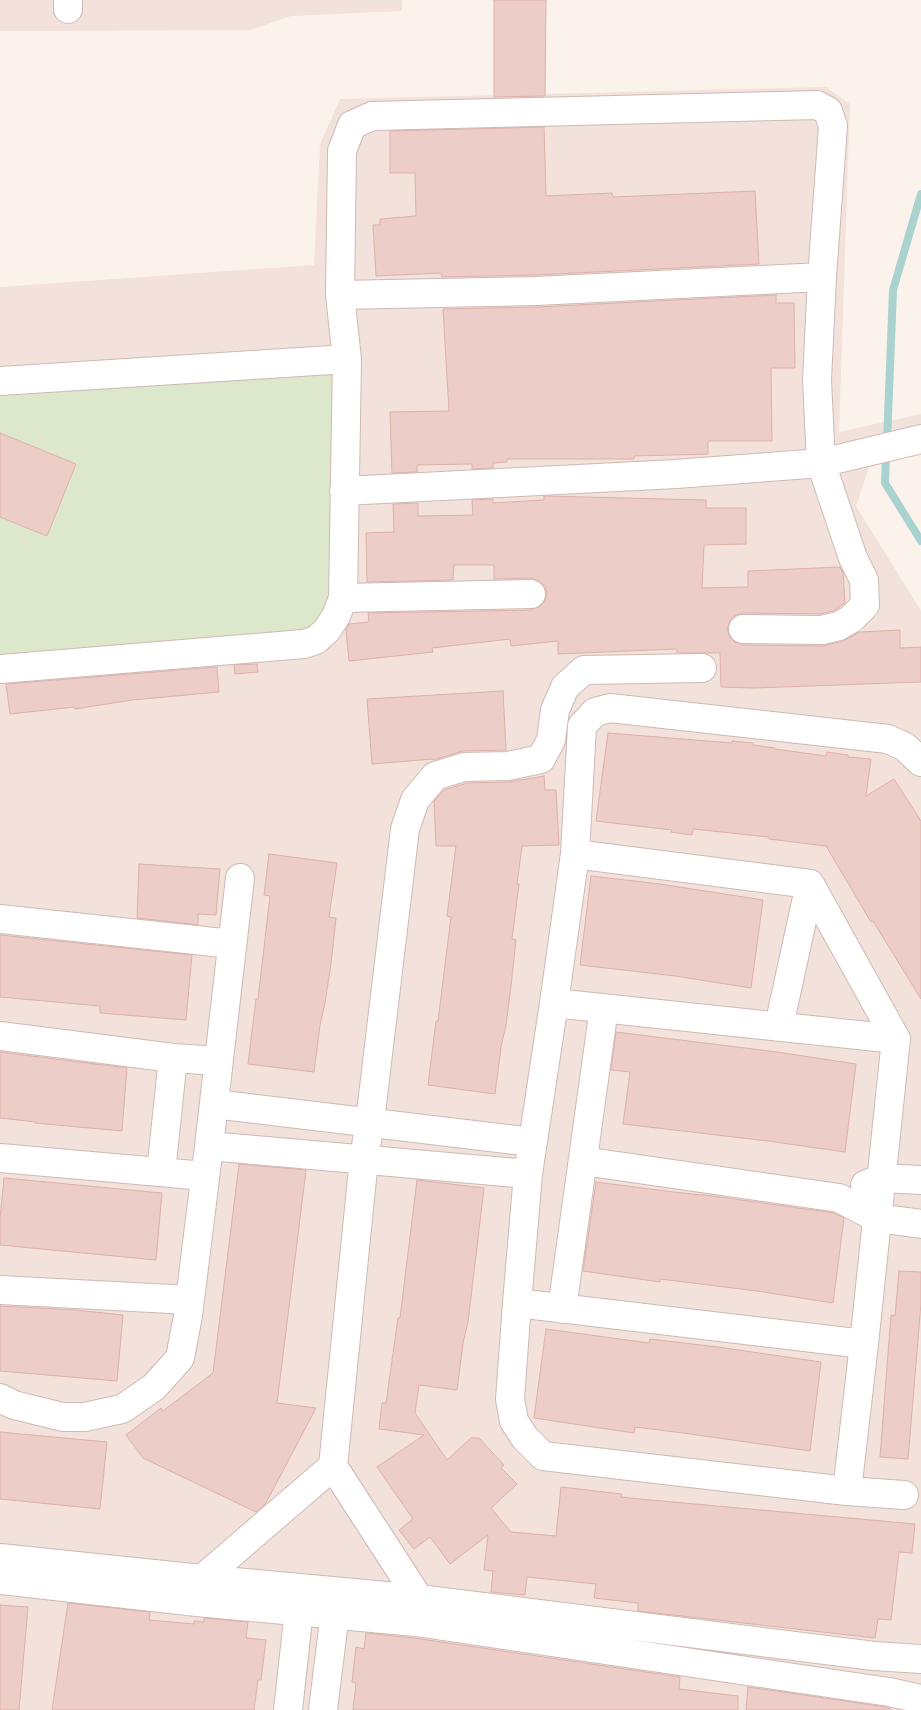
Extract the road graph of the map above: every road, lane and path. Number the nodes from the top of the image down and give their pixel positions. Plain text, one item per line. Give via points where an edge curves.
1 (822, 277) junction
2 (340, 296) junction
3 (347, 359) junction
4 (0, 381) edge
5 (921, 439) edge
6 (821, 463) junction
7 (344, 491) junction
8 (531, 594) dead end
9 (343, 598) junction
10 (743, 629) dead end
11 (702, 668) dead end
12 (0, 669) edge
13 (921, 762) edge
14 (575, 854) junction
15 (240, 878) dead end
16 (810, 884) junction
17 (0, 919) edge
18 (232, 944) junction
19 (554, 1003) junction
20 (604, 1008) junction
21 (779, 1026) junction
22 (0, 1036) edge
23 (896, 1039) junction
24 (173, 1058) junction
25 (218, 1061) junction
26 (214, 1104) junction
27 (370, 1121) junction
28 (532, 1142) junction
29 (209, 1146) junction
30 (0, 1158) edge
31 (364, 1159) junction
32 (584, 1161) junction
33 (162, 1172) junction
34 (528, 1174) junction
35 (204, 1176) junction
36 (881, 1178) junction
37 (921, 1180) edge
38 (839, 1198) junction
39 (877, 1218) junction
40 (921, 1224) edge
41 (0, 1290) edge
42 (190, 1300) junction
43 (517, 1303) junction
44 (562, 1309) junction
45 (864, 1344) junction
46 (0, 1398) edge
47 (333, 1466) junction
48 (847, 1491) junction
49 (904, 1494) dead end
50 (0, 1558) edge
51 (0, 1580) edge
52 (199, 1590) junction
53 (299, 1610) junction
54 (418, 1610) junction
55 (335, 1614) junction
56 (894, 1658) junction
57 (921, 1659) edge
58 (890, 1692) junction
59 (921, 1699) edge
60 (324, 1703) edge
61 (288, 1710) edge

1 - 2 street via 536,291
1 - 2 street via 833,126 828,111 817,105 372,116 352,125 342,152
1 - 6 street via 817,380
2 - 3 street
3 - 4 street
3 - 7 street
5 - 6 street
6 - 7 street
6 - 10 street via 864,580 865,606 845,623 822,630
7 - 9 street
8 - 9 street
9 - 12 street via 327,630 316,640 304,644
11 - 27 street via 584,670 565,687 555,710 551,740 541,759 508,766 464,768 436,776 415,800 405,829
13 - 14 street via 905,747 888,739 610,708 595,712 582,726
14 - 16 street
14 - 19 street
15 - 18 street
16 - 21 street
16 - 23 street
17 - 18 street
18 - 25 street
19 - 20 street
19 - 28 street
20 - 21 street
20 - 32 street
21 - 23 street
22 - 24 street
23 - 36 street
24 - 25 street
24 - 33 street
25 - 26 street
26 - 27 street
26 - 29 street
27 - 28 street
27 - 31 street
28 - 34 street
29 - 31 street
29 - 35 street
30 - 33 street
31 - 34 street
31 - 47 street
32 - 38 street
32 - 44 street
33 - 35 street
34 - 43 street
35 - 42 street
36 - 37 street
36 - 38 street
36 - 39 street
38 - 39 street
39 - 40 street
39 - 45 street
41 - 42 street
42 - 46 street via 180,1358 154,1387 122,1409 85,1417 63,1417 14,1405
43 - 44 street
43 - 48 street via 510,1399 514,1421 543,1456
44 - 45 street
45 - 48 street
47 - 52 street
47 - 54 street
48 - 49 street
50 - 52 street
51 - 52 street
52 - 53 street
52 - 54 street
53 - 55 street
53 - 61 street
54 - 55 street
54 - 56 street
54 - 58 street
55 - 60 street
56 - 57 street
56 - 58 street
58 - 59 street

